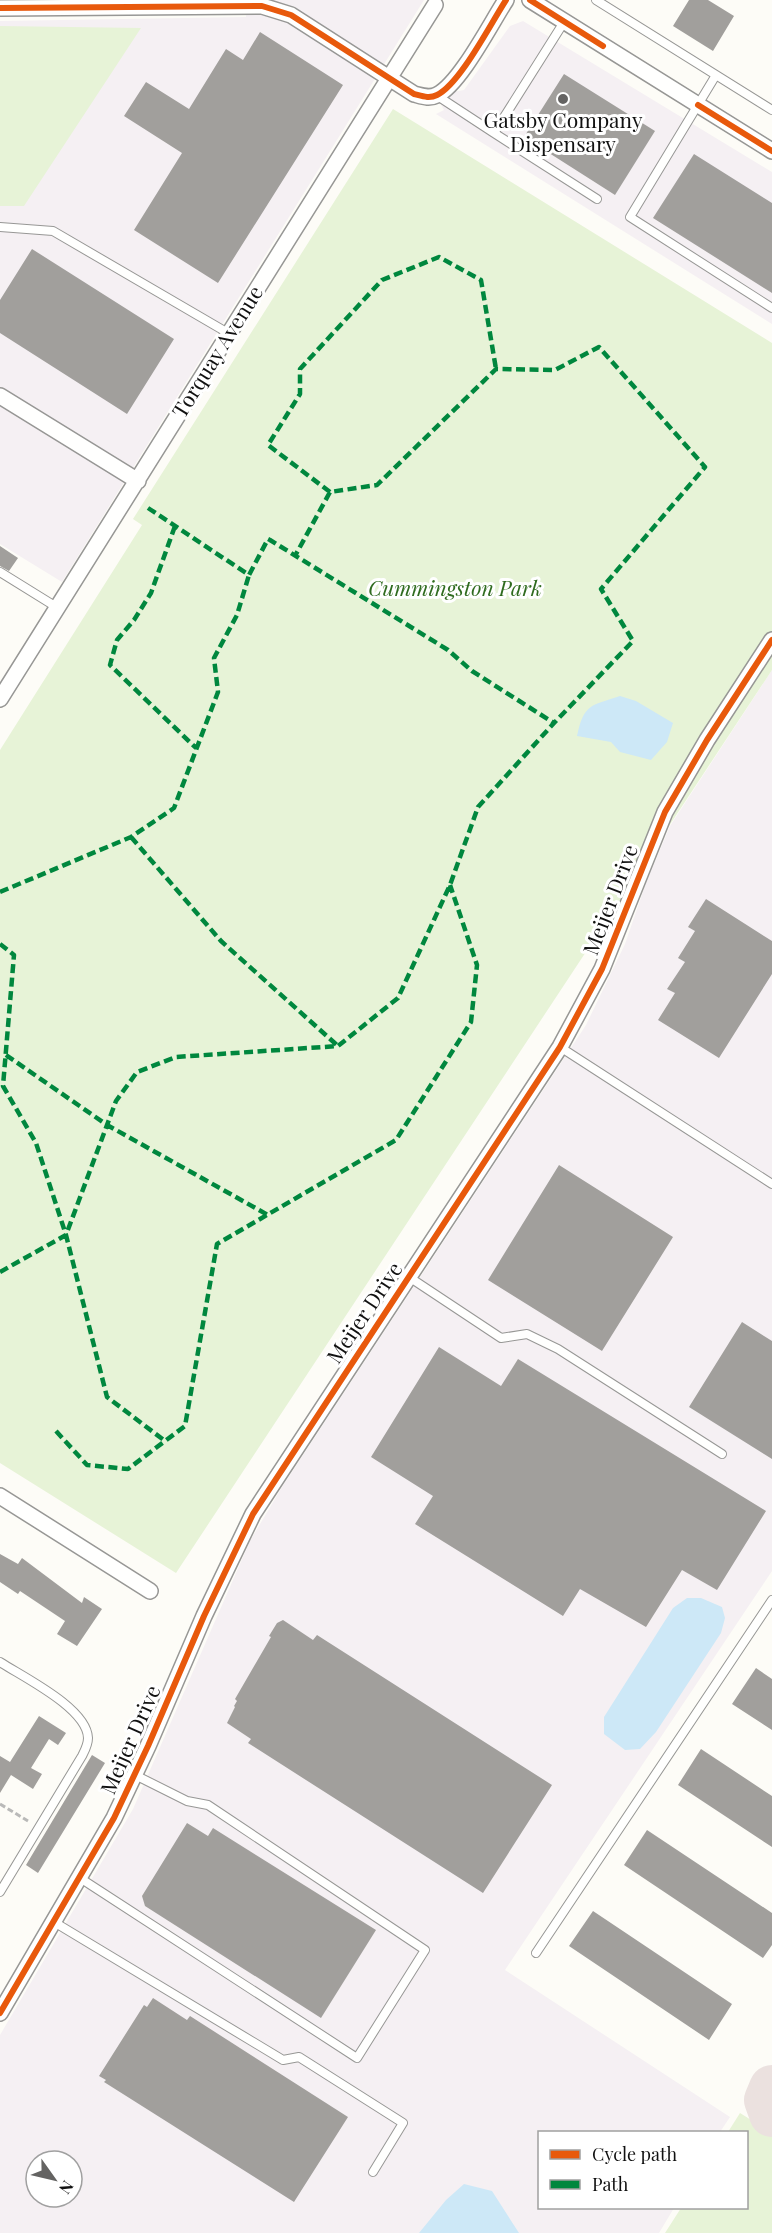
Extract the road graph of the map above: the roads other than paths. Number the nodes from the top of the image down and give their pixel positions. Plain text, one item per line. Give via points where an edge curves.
1 (506, 0) edge
2 (530, 0) edge
3 (596, 0) edge
4 (238, 3) edge
5 (437, 3) edge
6 (0, 8) edge
7 (564, 22) junction
8 (716, 75) junction
9 (390, 78) junction
10 (436, 95) junction
11 (698, 105) junction
12 (772, 110) edge
13 (494, 133) junction
14 (772, 151) edge
15 (597, 199) dead end
16 (0, 227) edge
17 (772, 308) edge
18 (228, 333) junction
19 (0, 396) edge
20 (138, 481) junction
21 (0, 572) edge
22 (58, 608) junction
23 (772, 640) edge
24 (0, 699) edge
25 (560, 1047) junction
26 (772, 1184) edge
27 (409, 1277) junction
28 (723, 1454) dead end
29 (0, 1496) edge
30 (150, 1590) dead end
31 (772, 1600) edge
32 (0, 1662) edge
33 (135, 1775) junction
34 (80, 1878) junction
35 (0, 1892) edge
36 (54, 1922) junction
37 (536, 1953) dead end
38 (0, 2013) edge
39 (373, 2172) dead end

1 - 10 street via 452,84
2 - 7 street
3 - 8 lane
4 - 6 street
4 - 9 street via 291,15
5 - 9 street, Torquay Avenue
7 - 11 street
7 - 13 lane
8 - 11 lane
8 - 12 lane
9 - 10 street via 414,94 427,98
9 - 18 street, Torquay Avenue
10 - 13 lane
11 - 14 street
11 - 17 lane via 630,218
13 - 15 lane
16 - 18 lane via 53,231
18 - 20 street, Torquay Avenue
19 - 20 street
20 - 22 street, Torquay Avenue
21 - 22 lane
22 - 24 street, Torquay Avenue
23 - 25 street, Meijer Drive via 665,812 602,969
25 - 26 lane
25 - 27 street, Meijer Drive
27 - 28 lane via 501,1338 527,1334 558,1349
27 - 33 street, Meijer Drive via 253,1514
29 - 30 street
31 - 37 lane
32 - 35 lane via 70,1709 88,1737 82,1756
33 - 34 street, Meijer Drive
33 - 34 lane via 187,1801 208,1805 425,1950 357,2058
34 - 36 street, Meijer Drive
36 - 38 street, Meijer Drive
36 - 39 lane via 284,2060 299,2057 403,2123

